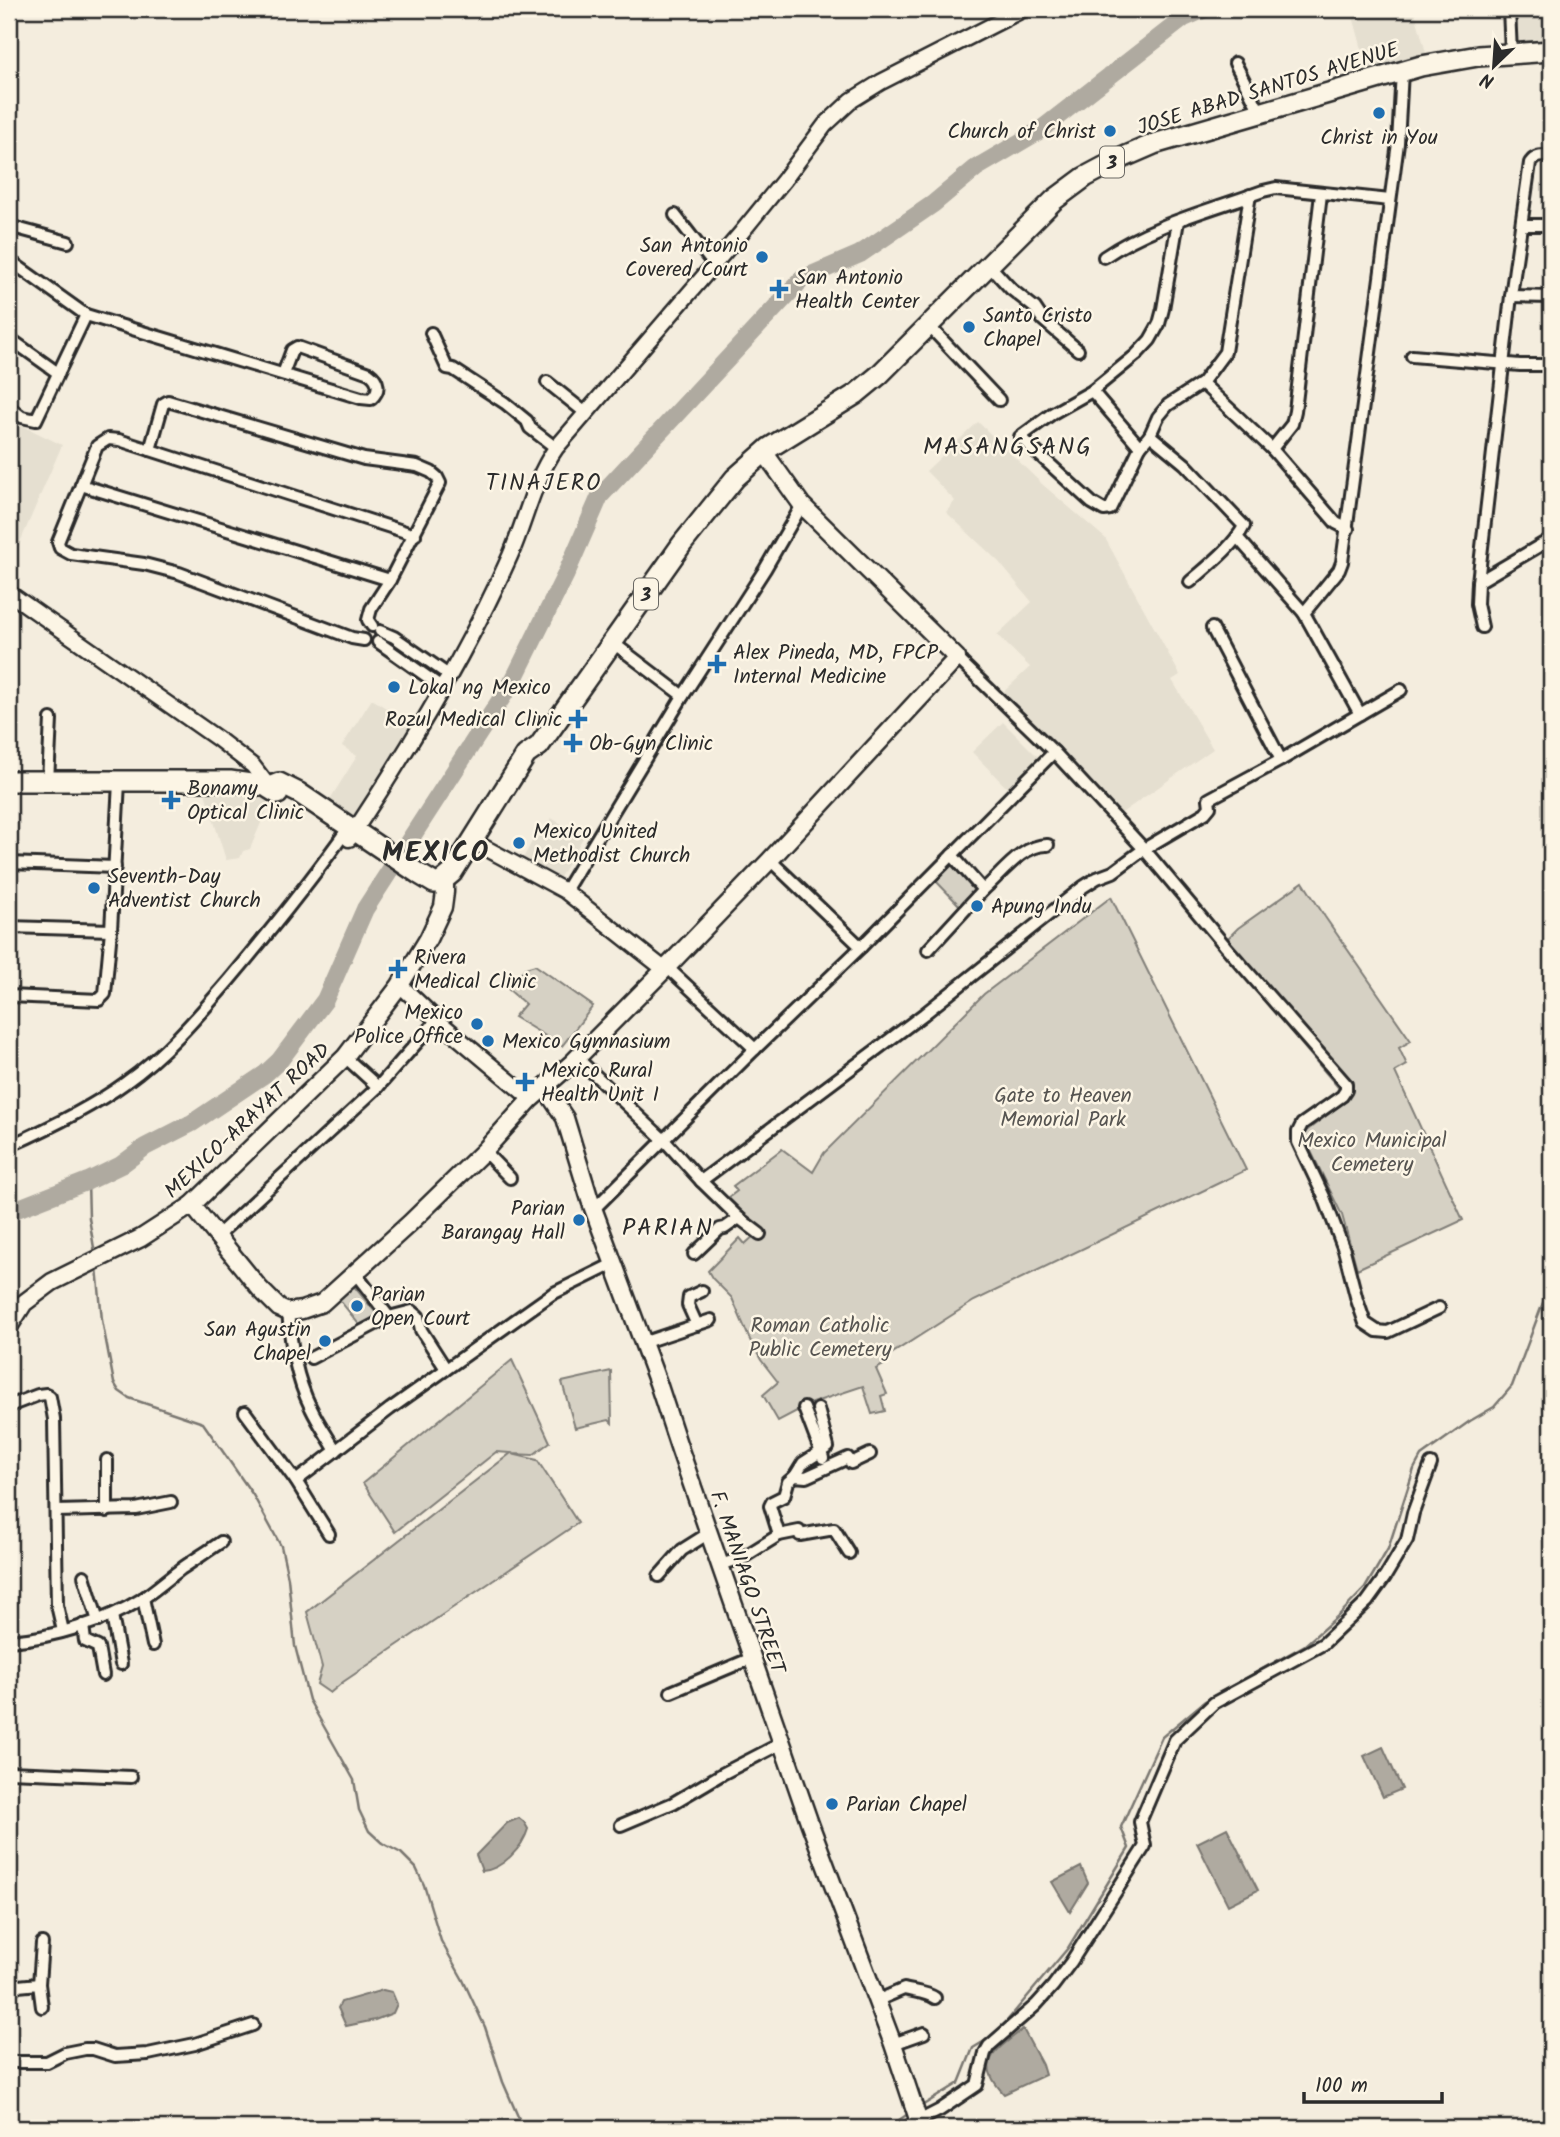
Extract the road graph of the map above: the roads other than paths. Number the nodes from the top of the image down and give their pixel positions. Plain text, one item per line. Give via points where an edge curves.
1 (1024, 9) edge
2 (1509, 9) edge
3 (1551, 51) edge
4 (1511, 53) junction
5 (1235, 62) dead end
6 (1402, 71) junction
7 (1260, 112) junction
8 (1551, 156) edge
9 (1321, 194) junction
10 (1250, 195) junction
11 (1390, 200) junction
12 (675, 215) dead end
13 (1178, 221) junction
14 (1522, 225) junction
15 (1551, 225) edge
16 (9, 226) edge
17 (68, 242) dead end
18 (1104, 257) dead end
19 (9, 260) edge
20 (714, 265) junction
21 (989, 265) junction
22 (1511, 296) junction
23 (1551, 298) edge
24 (86, 314) junction
25 (930, 327) junction
26 (430, 333) dead end
27 (9, 338) edge
28 (1078, 350) dead end
29 (1412, 356) dead end
30 (1505, 364) junction
31 (1551, 365) edge
32 (58, 373) junction
33 (283, 374) junction
34 (547, 382) dead end
35 (1202, 383) junction
36 (1092, 391) junction
37 (999, 401) dead end
38 (9, 407) edge
39 (587, 414) junction
40 (1150, 435) junction
41 (1140, 447) junction
42 (556, 448) junction
43 (1272, 449) junction
44 (150, 450) junction
45 (764, 452) junction
46 (81, 485) junction
47 (802, 505) junction
48 (1348, 529) junction
49 (415, 535) junction
50 (1237, 537) junction
51 (1551, 539) edge
52 (390, 580) junction
53 (1190, 582) dead end
54 (1478, 582) junction
55 (9, 593) edge
56 (1304, 613) junction
57 (1482, 626) dead end
58 (1212, 628) dead end
59 (377, 633) junction
60 (363, 640) junction
61 (611, 642) junction
62 (957, 658) junction
63 (446, 682) junction
64 (1401, 690) dead end
65 (683, 696) junction
66 (1360, 714) junction
67 (51, 719) dead end
68 (538, 746) junction
69 (1054, 752) junction
70 (1281, 761) junction
71 (9, 781) edge
72 (48, 782) junction
73 (119, 782) junction
74 (269, 787) junction
75 (349, 833) junction
76 (480, 845) junction
77 (1048, 845) dead end
78 (1144, 849) junction
79 (952, 855) junction
80 (770, 860) junction
81 (9, 863) edge
82 (115, 867) junction
83 (445, 886) junction
84 (983, 890) junction
85 (565, 891) junction
86 (9, 927) edge
87 (111, 930) junction
88 (861, 947) junction
89 (928, 950) dead end
90 (666, 968) junction
91 (400, 985) junction
92 (9, 996) edge
93 (437, 1020) junction
94 (755, 1049) junction
95 (345, 1057) junction
96 (577, 1058) junction
97 (377, 1087) junction
98 (545, 1088) junction
99 (531, 1099) junction
100 (665, 1141) junction
101 (9, 1146) edge
102 (484, 1151) junction
103 (510, 1178) dead end
104 (701, 1181) junction
105 (192, 1205) junction
106 (594, 1209) junction
107 (740, 1218) junction
108 (760, 1234) dead end
109 (217, 1236) junction
110 (694, 1254) dead end
111 (613, 1264) junction
112 (355, 1273) junction
113 (702, 1291) dead end
114 (1439, 1308) dead end
115 (288, 1312) junction
116 (389, 1317) junction
117 (10, 1320) edge
118 (711, 1320) dead end
119 (697, 1325) junction
120 (642, 1343) junction
121 (311, 1358) dead end
122 (446, 1368) junction
123 (9, 1406) edge
124 (804, 1408) dead end
125 (818, 1409) dead end
126 (245, 1412) dead end
127 (336, 1451) junction
128 (820, 1452) junction
129 (870, 1454) dead end
130 (107, 1460) dead end
131 (1431, 1464) dead end
132 (826, 1468) junction
133 (795, 1476) junction
134 (296, 1481) junction
135 (171, 1502) dead end
136 (56, 1510) junction
137 (107, 1511) junction
138 (709, 1533) junction
139 (329, 1534) dead end
140 (779, 1535) junction
141 (221, 1542) dead end
142 (849, 1553) dead end
143 (720, 1565) junction
144 (84, 1576) dead end
145 (660, 1576) dead end
146 (143, 1598) junction
147 (112, 1615) junction
148 (98, 1621) junction
149 (83, 1625) junction
150 (63, 1631) junction
151 (9, 1641) edge
152 (153, 1645) dead end
153 (752, 1658) junction
154 (121, 1664) dead end
155 (103, 1675) dead end
156 (671, 1692) dead end
157 (782, 1743) junction
158 (9, 1772) edge
159 (131, 1777) dead end
160 (621, 1825) dead end
161 (42, 1943) dead end
162 (38, 1984) junction
163 (9, 1990) edge
164 (935, 1998) dead end
165 (876, 2001) junction
166 (42, 2007) dead end
167 (253, 2025) dead end
168 (924, 2033) dead end
169 (893, 2044) junction
170 (9, 2062) edge
171 (915, 2124) edge

1 - 20 street via 852,100 825,124
2 - 4 street
3 - 4 highway, JOSE ABAD SANTOS AVENUE / 3
4 - 6 highway, JOSE ABAD SANTOS AVENUE / 3
5 - 7 street
6 - 7 highway, JOSE ABAD SANTOS AVENUE / 3
6 - 11 street
7 - 21 highway, JOSE ABAD SANTOS AVENUE / 3 via 1154,144 1084,177 1054,200
8 - 14 street via 1538,156 1530,163
9 - 10 street via 1276,188
9 - 11 street
9 - 43 street via 1296,411 1292,424
10 - 13 street
10 - 35 street via 1225,352
11 - 48 street
12 - 20 street
13 - 18 street
13 - 36 street via 1159,324 1136,355
14 - 15 street
14 - 22 street
16 - 17 street
19 - 24 street
20 - 39 street
21 - 25 highway, JOSE ABAD SANTOS AVENUE / 3
21 - 28 street
22 - 23 street
22 - 30 street
24 - 32 street
24 - 33 street
25 - 37 street
25 - 45 highway, JOSE ABAD SANTOS AVENUE / 3 via 863,389
26 - 42 street via 447,368 506,403
27 - 32 street
29 - 30 street
30 - 31 street
30 - 54 street
32 - 38 street via 36,420
33 - 33 street via 296,347 369,373 378,383 371,399
34 - 39 street
35 - 40 street via 1168,405
35 - 43 street
36 - 41 street
36 - 41 street via 1021,438 1104,510 1110,509
39 - 42 street
40 - 41 street
40 - 50 street via 1233,512 1244,526
42 - 63 street via 539,478 511,555
43 - 48 street via 1336,523
44 - 46 street via 119,440 102,441
44 - 49 street
44 - 49 street via 163,404 168,401 363,459 416,466 431,472 440,483
45 - 47 main road
45 - 61 highway, JOSE ABAD SANTOS AVENUE / 3 via 710,507
46 - 52 street
46 - 60 street via 58,542 60,548 71,554 179,573
47 - 62 main road
47 - 65 street
48 - 56 street via 1339,570
49 - 52 street
50 - 53 street
50 - 56 street
51 - 54 street
52 - 59 street via 369,614
54 - 57 street
55 - 74 street via 228,746 253,766
56 - 66 street
58 - 70 street
59 - 60 street via 370,644
59 - 60 street via 364,630
59 - 63 street via 394,637
61 - 65 street
61 - 68 highway, JOSE ABAD SANTOS AVENUE / 3
62 - 69 street
62 - 80 main road
63 - 75 street via 385,784
64 - 66 street
65 - 85 street
66 - 70 street
67 - 72 street
68 - 76 highway, JOSE ABAD SANTOS AVENUE / 3 via 534,760
68 - 83 highway, JOSE ABAD SANTOS AVENUE / 3 via 526,755
69 - 78 street
69 - 79 street
70 - 78 street via 1209,799 1205,813
71 - 72 highway
72 - 73 highway
73 - 74 highway via 230,781
73 - 82 street
74 - 75 highway
75 - 83 highway via 430,891 438,893
75 - 101 street via 263,940 160,1053 123,1085
76 - 83 highway, JOSE ABAD SANTOS AVENUE / 3 via 459,881 453,888
76 - 85 street
77 - 84 street via 1038,845 1012,861
78 - 104 street via 1083,887 924,1014
78 - 114 street via 1346,1084 1342,1096 1302,1124 1298,1142 1344,1250 1365,1323 1388,1332
79 - 84 street
79 - 88 street
80 - 88 street
80 - 90 main road
81 - 82 street
82 - 87 street
83 - 91 main road, MEXICO-ARAYAT ROAD via 443,907
84 - 89 street
85 - 90 street
86 - 87 street
87 - 92 street via 105,994 99,1000
88 - 94 street
90 - 94 street
90 - 96 main road
91 - 93 street
91 - 95 main road, MEXICO-ARAYAT ROAD
93 - 97 street
93 - 99 street
94 - 100 street
95 - 97 street
95 - 105 main road, MEXICO-ARAYAT ROAD
96 - 98 main road
96 - 100 street
97 - 109 street
98 - 99 main road
98 - 106 main road, F. MANIAGO STREET via 565,1118
99 - 102 main road
100 - 104 street
100 - 106 street
102 - 103 street
102 - 112 main road
104 - 107 street
105 - 109 main road
105 - 117 main road, MEXICO-ARAYAT ROAD via 150,1233 51,1282
106 - 111 main road, F. MANIAGO STREET
107 - 108 street
107 - 110 street via 720,1229
109 - 115 main road via 271,1301
111 - 120 main road, F. MANIAGO STREET
111 - 122 street via 552,1294
112 - 115 main road via 321,1303
112 - 116 street
113 - 119 street via 688,1301
115 - 127 street via 299,1378
116 - 121 street
116 - 122 street via 416,1313 421,1330
118 - 119 street
119 - 120 street
120 - 138 main road, F. MANIAGO STREET
122 - 127 street
123 - 136 street via 38,1395 50,1398
124 - 128 street
125 - 128 street via 828,1447
126 - 134 street
127 - 134 street
128 - 132 street
128 - 133 street via 803,1463
129 - 132 street
130 - 137 street
131 - 171 street via 1407,1540 1367,1602 1323,1644 1214,1703 1175,1741 1140,1822 1145,1846 1071,1962 1036,2005 989,2046 976,2085
132 - 133 street via 806,1477
133 - 140 street via 784,1496 770,1506
134 - 139 street
135 - 137 street
136 - 137 street
136 - 150 street via 57,1605
138 - 143 main road, F. MANIAGO STREET
138 - 145 street via 682,1550
140 - 142 street via 834,1529
140 - 143 street via 743,1558
141 - 146 street
143 - 153 main road, F. MANIAGO STREET
144 - 148 street
146 - 147 street
146 - 152 street
147 - 148 street
147 - 154 street
148 - 149 street
149 - 150 street
149 - 155 street via 86,1641 98,1647
150 - 151 street
153 - 156 street
153 - 157 main road, F. MANIAGO STREET
157 - 160 street via 673,1803
157 - 165 main road, F. MANIAGO STREET
158 - 159 street
161 - 162 street
162 - 163 street
162 - 166 street
164 - 165 street via 904,1989
165 - 169 main road, F. MANIAGO STREET
167 - 170 street via 148,2054 115,2056 85,2049 47,2062
168 - 169 street
169 - 171 main road, F. MANIAGO STREET

